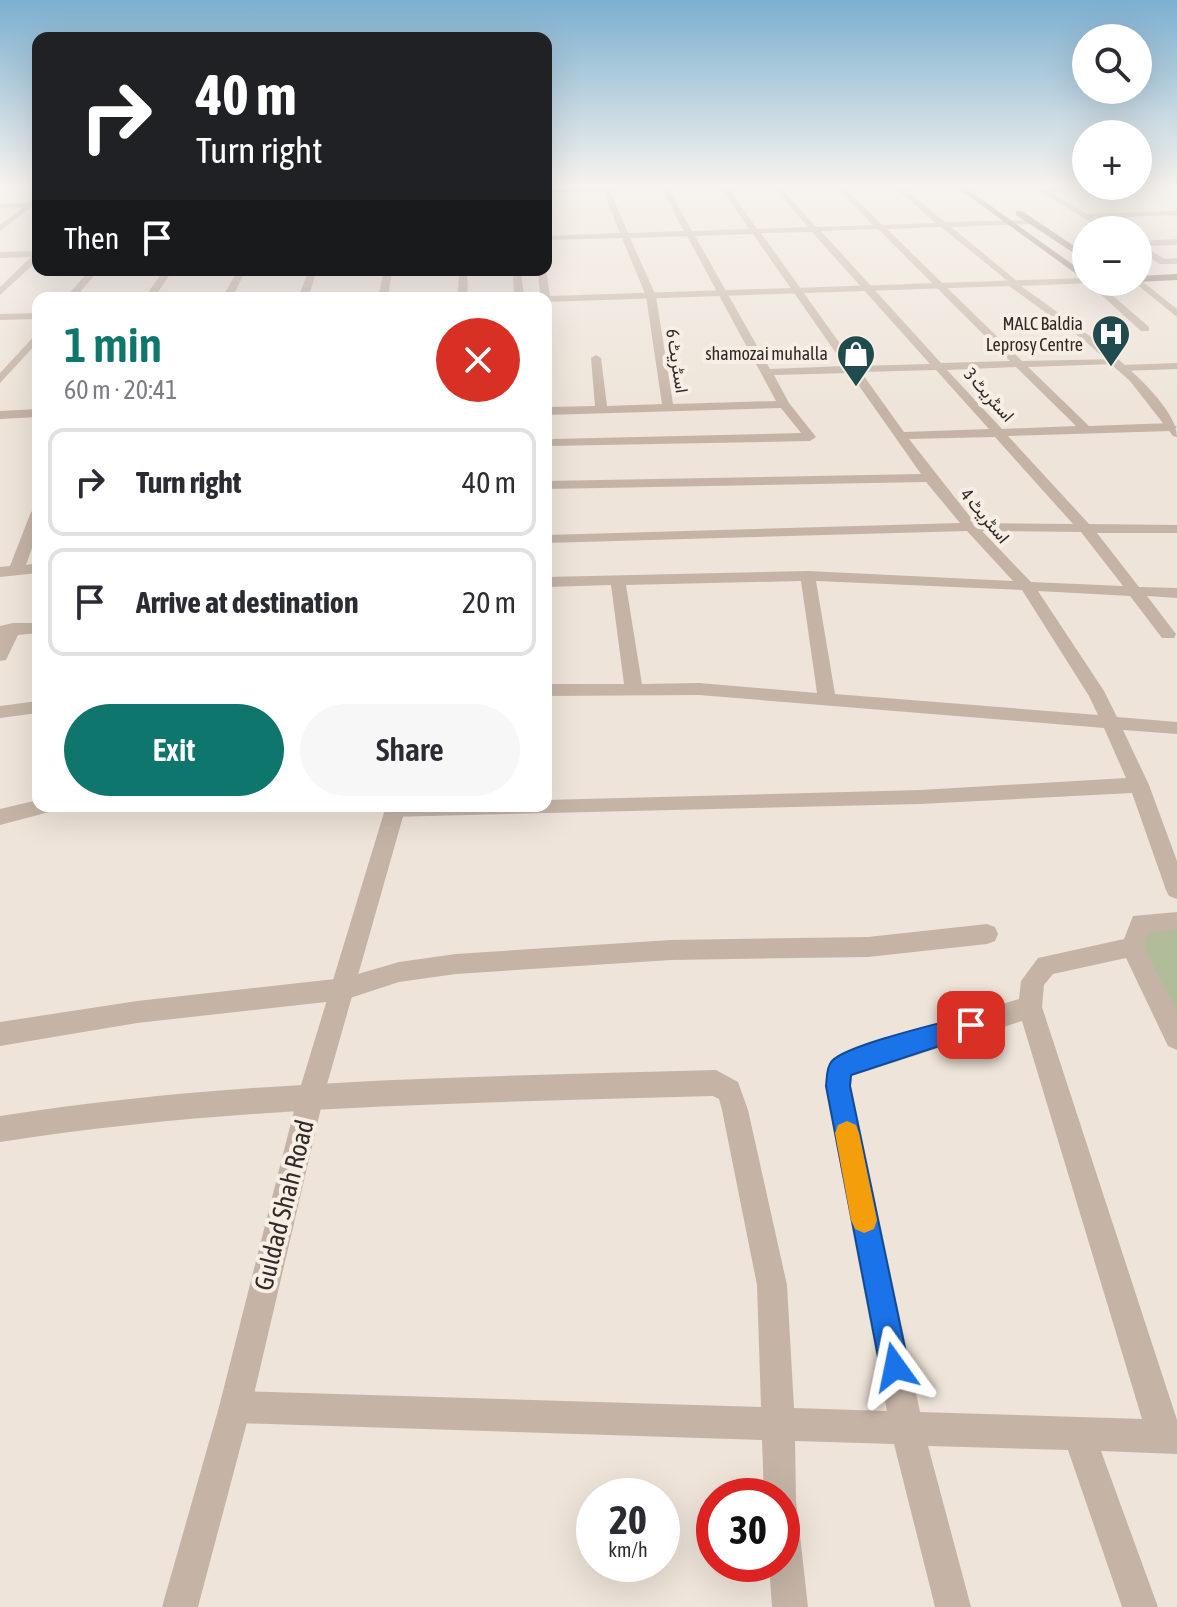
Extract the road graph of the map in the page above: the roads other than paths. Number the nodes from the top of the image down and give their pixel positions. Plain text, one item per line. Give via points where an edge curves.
1 (31, 261) edge
2 (636, 261) edge
3 (705, 261) edge
4 (776, 261) edge
5 (842, 261) edge
6 (915, 261) edge
7 (986, 261) edge
8 (90, 276) edge
9 (1177, 277) edge
10 (1152, 279) edge
11 (1072, 281) edge
12 (1013, 284) junction
13 (940, 286) junction
14 (868, 288) junction
15 (797, 291) junction
16 (0, 292) edge
17 (75, 292) edge
18 (1152, 292) edge
19 (724, 293) junction
20 (651, 296) junction
21 (1107, 296) edge
22 (552, 299) edge
23 (1177, 314) edge
24 (32, 316) edge
25 (0, 317) edge
26 (1145, 329) dead end
27 (32, 342) edge
28 (596, 358) dead end
29 (1019, 364) junction
30 (1118, 364) junction
31 (1177, 366) edge
32 (939, 367) junction
33 (853, 370) junction
34 (767, 372) junction
35 (0, 380) edge
36 (784, 404) junction
37 (668, 407) junction
38 (601, 409) junction
39 (552, 411) edge
40 (32, 413) edge
41 (1177, 413) edge
42 (1159, 414) junction
43 (0, 415) edge
44 (1086, 430) junction
45 (1174, 430) edge
46 (998, 433) junction
47 (900, 436) junction
48 (553, 443) dead end
49 (930, 478) junction
50 (552, 485) edge
51 (32, 524) edge
52 (1083, 526) junction
53 (971, 527) junction
54 (1177, 529) edge
55 (552, 539) edge
56 (32, 569) edge
57 (8, 571) edge
58 (808, 576) junction
59 (618, 581) junction
60 (552, 582) edge
61 (1026, 585) junction
62 (1134, 591) junction
63 (1177, 593) edge
64 (32, 628) edge
65 (6, 630) edge
66 (1168, 634) dead end
67 (0, 656) edge
68 (552, 690) edge
69 (634, 690) junction
70 (827, 701) junction
71 (32, 708) edge
72 (0, 712) edge
73 (1114, 724) junction
74 (1177, 728) edge
75 (1139, 785) junction
76 (552, 805) edge
77 (32, 809) edge
78 (394, 812) edge
79 (0, 817) edge
80 (1177, 890) edge
81 (1177, 921) edge
82 (987, 934) dead end
83 (1132, 947) junction
84 (344, 989) junction
85 (1030, 1007) junction
86 (0, 1034) edge
87 (1177, 1038) edge
88 (311, 1095) junction
89 (0, 1129) edge
90 (235, 1407) junction
91 (776, 1425) junction
92 (907, 1429) junction
93 (1079, 1435) junction
94 (1170, 1437) edge
95 (780, 1478) edge
96 (788, 1582) edge
97 (180, 1607) edge
98 (790, 1607) edge
99 (953, 1607) edge
100 (1140, 1607) edge

1 - 16 street
2 - 20 street, اسٹریٹ 6
3 - 19 street
4 - 15 street, اسٹریٹ 4
5 - 14 street, اسٹریٹ 3
6 - 13 street
7 - 12 street
8 - 17 street
9 - 10 main road
11 - 12 street
12 - 13 street
12 - 30 street
13 - 14 street
13 - 29 street
14 - 15 street
14 - 32 street, اسٹریٹ 3
15 - 19 street
15 - 33 street, اسٹریٹ 4
18 - 23 street
19 - 20 street
19 - 34 street
20 - 22 street
20 - 37 street, اسٹریٹ 6
21 - 26 street
24 - 25 street
27 - 35 street
28 - 38 street
29 - 30 street
29 - 32 street
29 - 44 street
30 - 31 street
30 - 42 street
32 - 33 street
32 - 46 street, اسٹریٹ 3
33 - 34 street
33 - 47 street, اسٹریٹ 4
34 - 36 street
36 - 37 street
36 - 48 street via 810,437
37 - 38 street
38 - 39 street
40 - 43 street
41 - 42 street
42 - 45 street
44 - 45 street
44 - 46 street
46 - 47 street
46 - 52 street, اسٹریٹ 3
47 - 49 street, اسٹریٹ 4
49 - 50 street
49 - 53 street, اسٹریٹ 4
51 - 57 street
52 - 53 street
52 - 54 street
52 - 62 street, اسٹریٹ 3
53 - 55 street
53 - 61 street, اسٹریٹ 4
56 - 57 street
58 - 59 street
58 - 61 street
58 - 70 street
59 - 60 street
59 - 69 street
61 - 62 street
61 - 73 street, اسٹریٹ 4
62 - 63 street
62 - 66 street, اسٹریٹ 3
64 - 65 street
65 - 67 street
68 - 69 street
69 - 70 street via 699,689
70 - 73 street
71 - 72 street
73 - 74 street
73 - 75 street, اسٹریٹ 4
75 - 76 street via 920,797
75 - 80 street, اسٹریٹ 4
77 - 79 street
78 - 84 street, Guldad Shah Road
81 - 83 street via 1141,923
82 - 84 street via 868,947 671,950 456,964 399,972
83 - 85 street via 1046,965 1033,981
83 - 87 street
84 - 86 street via 137,1012
84 - 88 street, Guldad Shah Road
85 - 92 street via 840,1069 841,1100
85 - 94 street
88 - 89 street
88 - 90 street, Guldad Shah Road
88 - 91 street via 695,1082 716,1083 729,1091 772,1285
90 - 91 street
90 - 97 street, Guldad Shah Road
91 - 92 street
91 - 95 street
92 - 93 street
92 - 99 street
93 - 94 street
93 - 100 street
96 - 98 street

